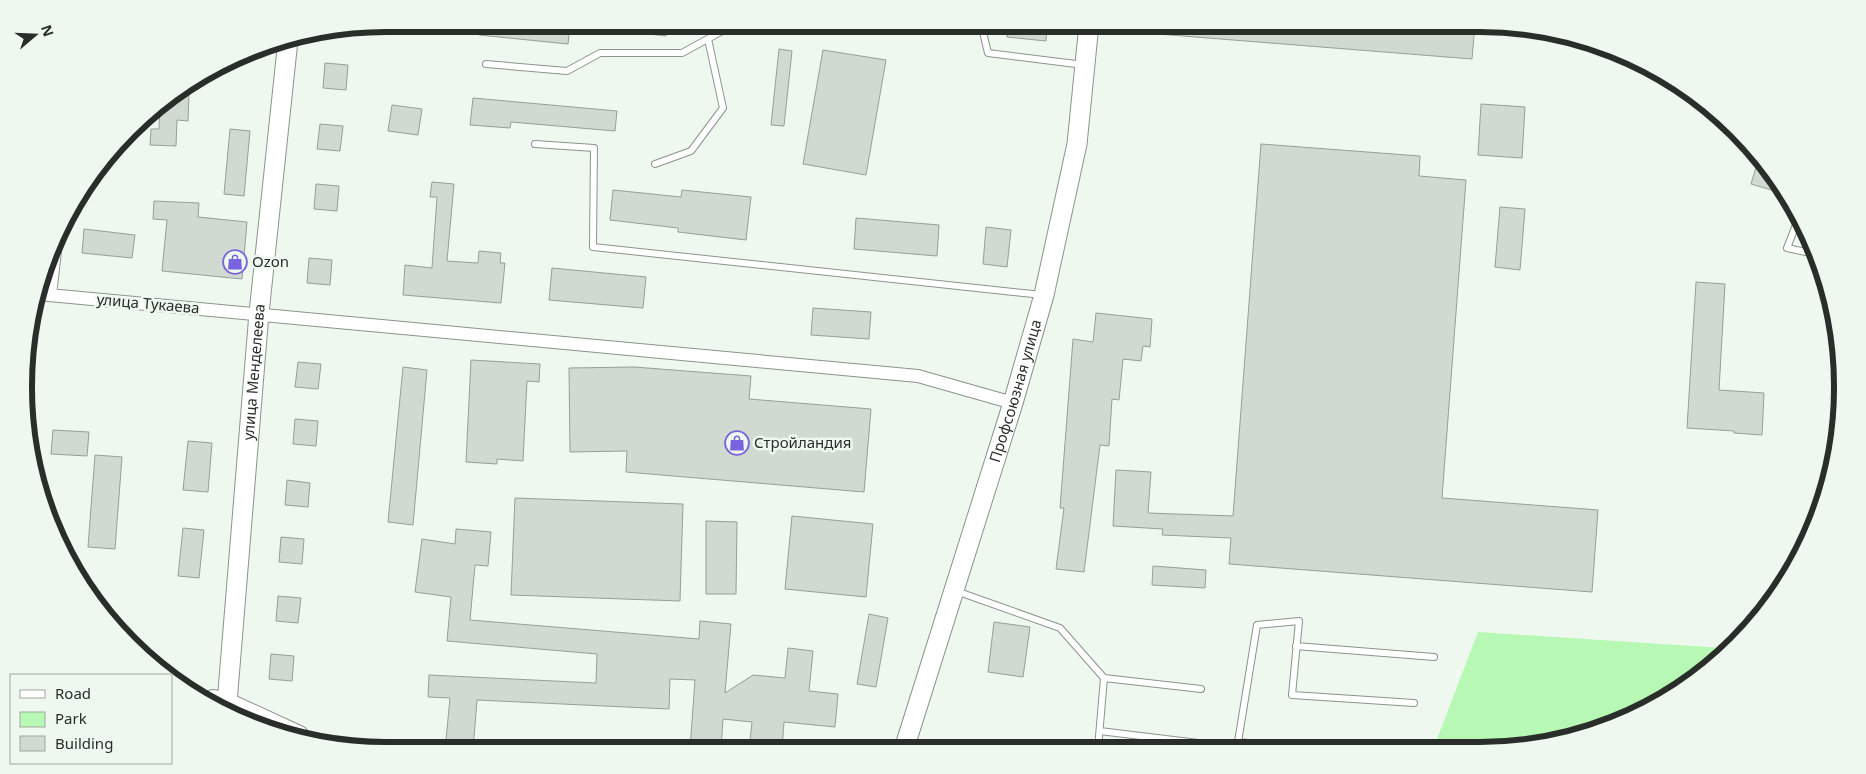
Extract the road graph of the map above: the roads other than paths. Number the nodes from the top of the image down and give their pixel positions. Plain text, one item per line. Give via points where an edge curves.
1 (721, 32) edge
2 (983, 32) edge
3 (1088, 32) edge
4 (708, 39) junction
5 (287, 47) edge
6 (486, 64) dead end
7 (1085, 65) junction
8 (535, 144) dead end
9 (655, 164) dead end
10 (1795, 227) edge
11 (1808, 252) edge
12 (45, 294) edge
13 (1044, 295) junction
14 (259, 313) junction
15 (1012, 403) junction
16 (953, 590) junction
17 (1296, 646) junction
18 (1434, 657) dead end
19 (1104, 678) junction
20 (1201, 689) dead end
21 (220, 700) edge
22 (1414, 703) dead end
23 (1100, 731) junction
24 (906, 742) edge
25 (1099, 742) edge
26 (1190, 742) edge
27 (1238, 742) edge

1 - 4 lane
2 - 7 lane via 988,53
3 - 7 main road, Профсоюзная улица
4 - 6 lane via 682,53 600,53 567,71
4 - 9 lane via 723,108 691,151
5 - 14 main road, улица Менделеева
7 - 13 main road, Профсоюзная улица via 1077,144
8 - 13 lane via 594,148 593,247
10 - 11 lane via 1787,248
12 - 14 street, улица Тукаева
13 - 15 main road, Профсоюзная улица
14 - 15 street, улица Тукаева via 918,376
14 - 21 main road, улица Менделеева
15 - 16 main road, Профсоюзная улица
16 - 19 lane via 1060,628
16 - 24 main road, Профсоюзная улица
17 - 18 lane
17 - 22 lane via 1292,695
17 - 27 lane via 1299,621 1257,625
19 - 20 lane
19 - 23 lane
23 - 25 lane
23 - 26 lane

